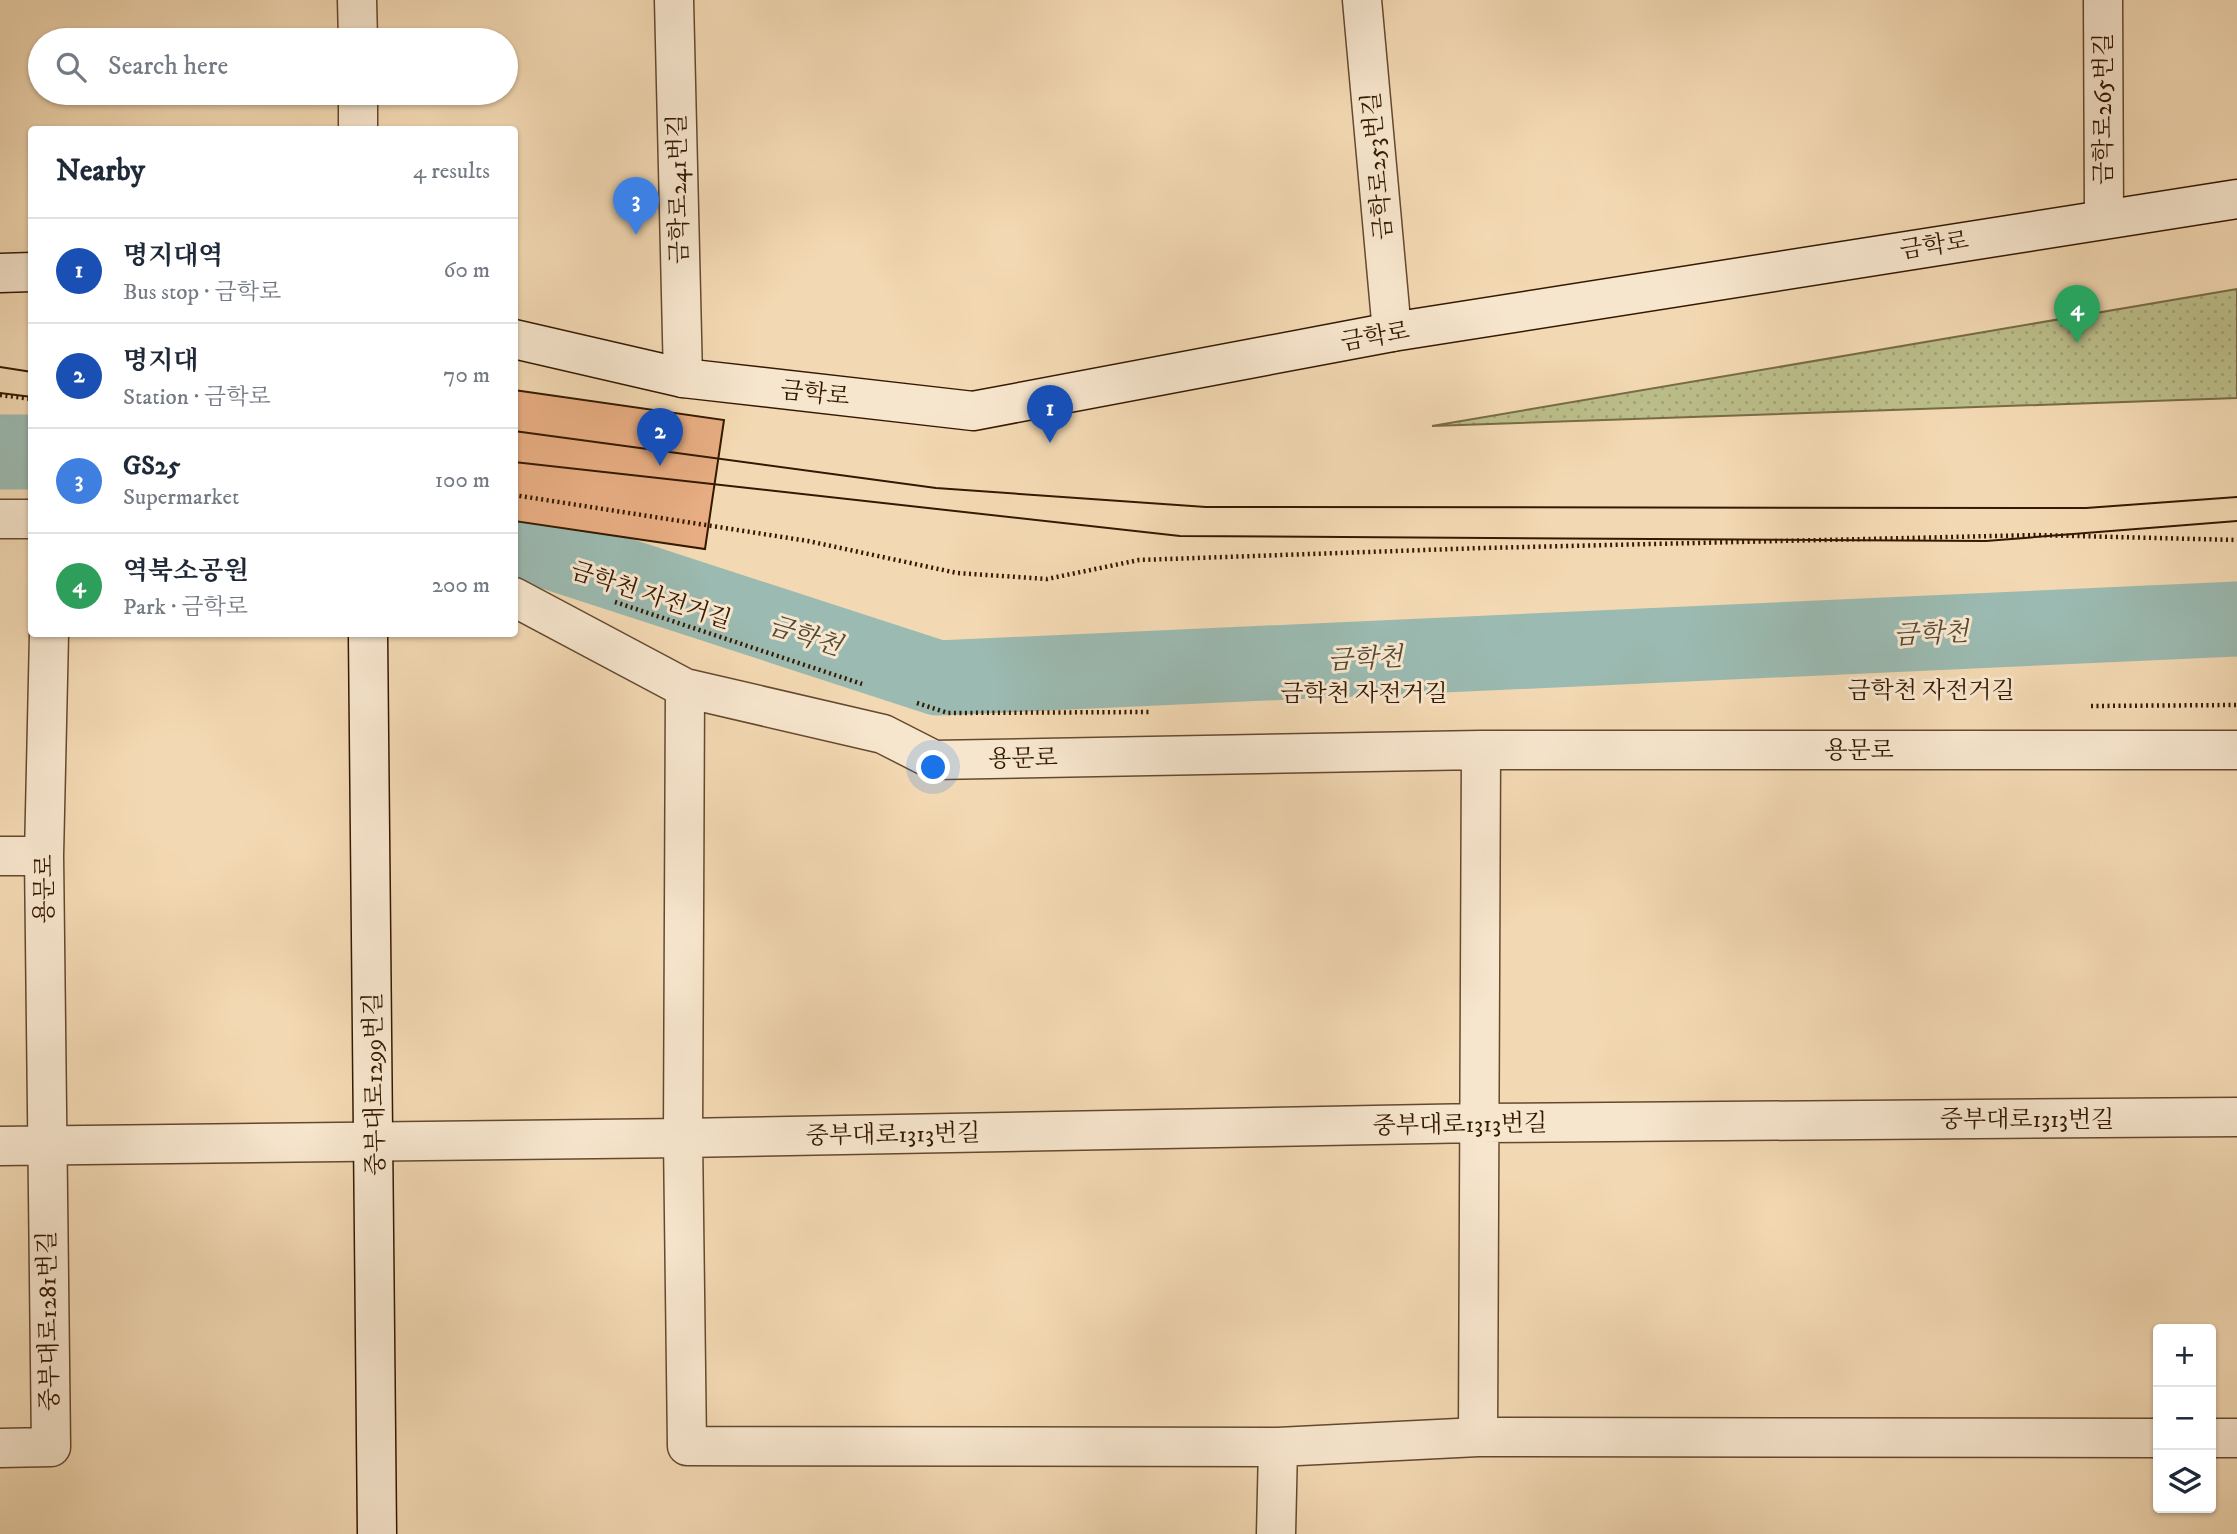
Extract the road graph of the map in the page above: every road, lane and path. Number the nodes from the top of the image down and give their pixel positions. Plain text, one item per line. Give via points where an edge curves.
1 (358, 0) edge
2 (674, 0) edge
3 (1362, 0) edge
4 (2103, 0) edge
5 (358, 28) edge
6 (358, 105) edge
7 (358, 126) edge
8 (2237, 199) edge
9 (2104, 218) junction
10 (28, 272) edge
11 (0, 273) edge
12 (1392, 332) junction
13 (518, 341) edge
14 (682, 378) junction
15 (0, 395) edge
16 (28, 398) edge
17 (518, 496) edge
18 (0, 519) edge
19 (28, 519) edge
20 (2237, 540) edge
21 (518, 599) edge
22 (607, 599) dead end
23 (49, 637) edge
24 (368, 637) edge
25 (869, 687) dead end
26 (685, 688) junction
27 (909, 700) dead end
28 (2237, 705) edge
29 (2085, 706) dead end
30 (1156, 712) dead end
31 (1481, 750) junction
32 (2237, 750) edge
33 (0, 856) edge
34 (44, 856) junction
35 (2237, 1117) edge
36 (1479, 1123) junction
37 (683, 1138) junction
38 (375, 1140) junction
39 (45, 1145) junction
40 (0, 1146) edge
41 (1478, 1437) junction
42 (2153, 1438) edge
43 (2216, 1438) edge
44 (2237, 1438) edge
45 (1278, 1447) junction
46 (0, 1448) edge
47 (377, 1534) edge
48 (1276, 1534) edge

1 - 5 street
2 - 14 street, 금학로241번길
3 - 12 street, 금학로253번길
4 - 9 street, 금학로265번길
6 - 7 street
8 - 9 street, 금학로
9 - 12 street, 금학로
10 - 11 street
12 - 14 street, 금학로 via 973,411
13 - 14 street, 금학로
15 - 16 path
17 - 20 path via 808,541 957,573 1047,579 1139,559 2036,535
18 - 19 street
21 - 26 street, 용문로
22 - 25 path, 금학천 자전거길
23 - 34 street, 용문로
24 - 38 street, 중부대로1299번길
26 - 31 street, 용문로 via 883,734 934,760
26 - 37 street
27 - 30 path via 948,713
28 - 29 path
31 - 32 street, 용문로
31 - 36 street
33 - 34 street
34 - 39 street, 용문로
35 - 36 street, 중부대로1313번길
36 - 37 street, 중부대로1313번길
36 - 41 street
37 - 38 street, 중부대로1313번길
37 - 45 street via 687,1446
38 - 39 street
38 - 47 street, 중부대로1299번길
39 - 40 street
39 - 46 street, 중부대로1281번길 via 51,1447
41 - 42 street
41 - 45 street
43 - 44 street
45 - 48 street

